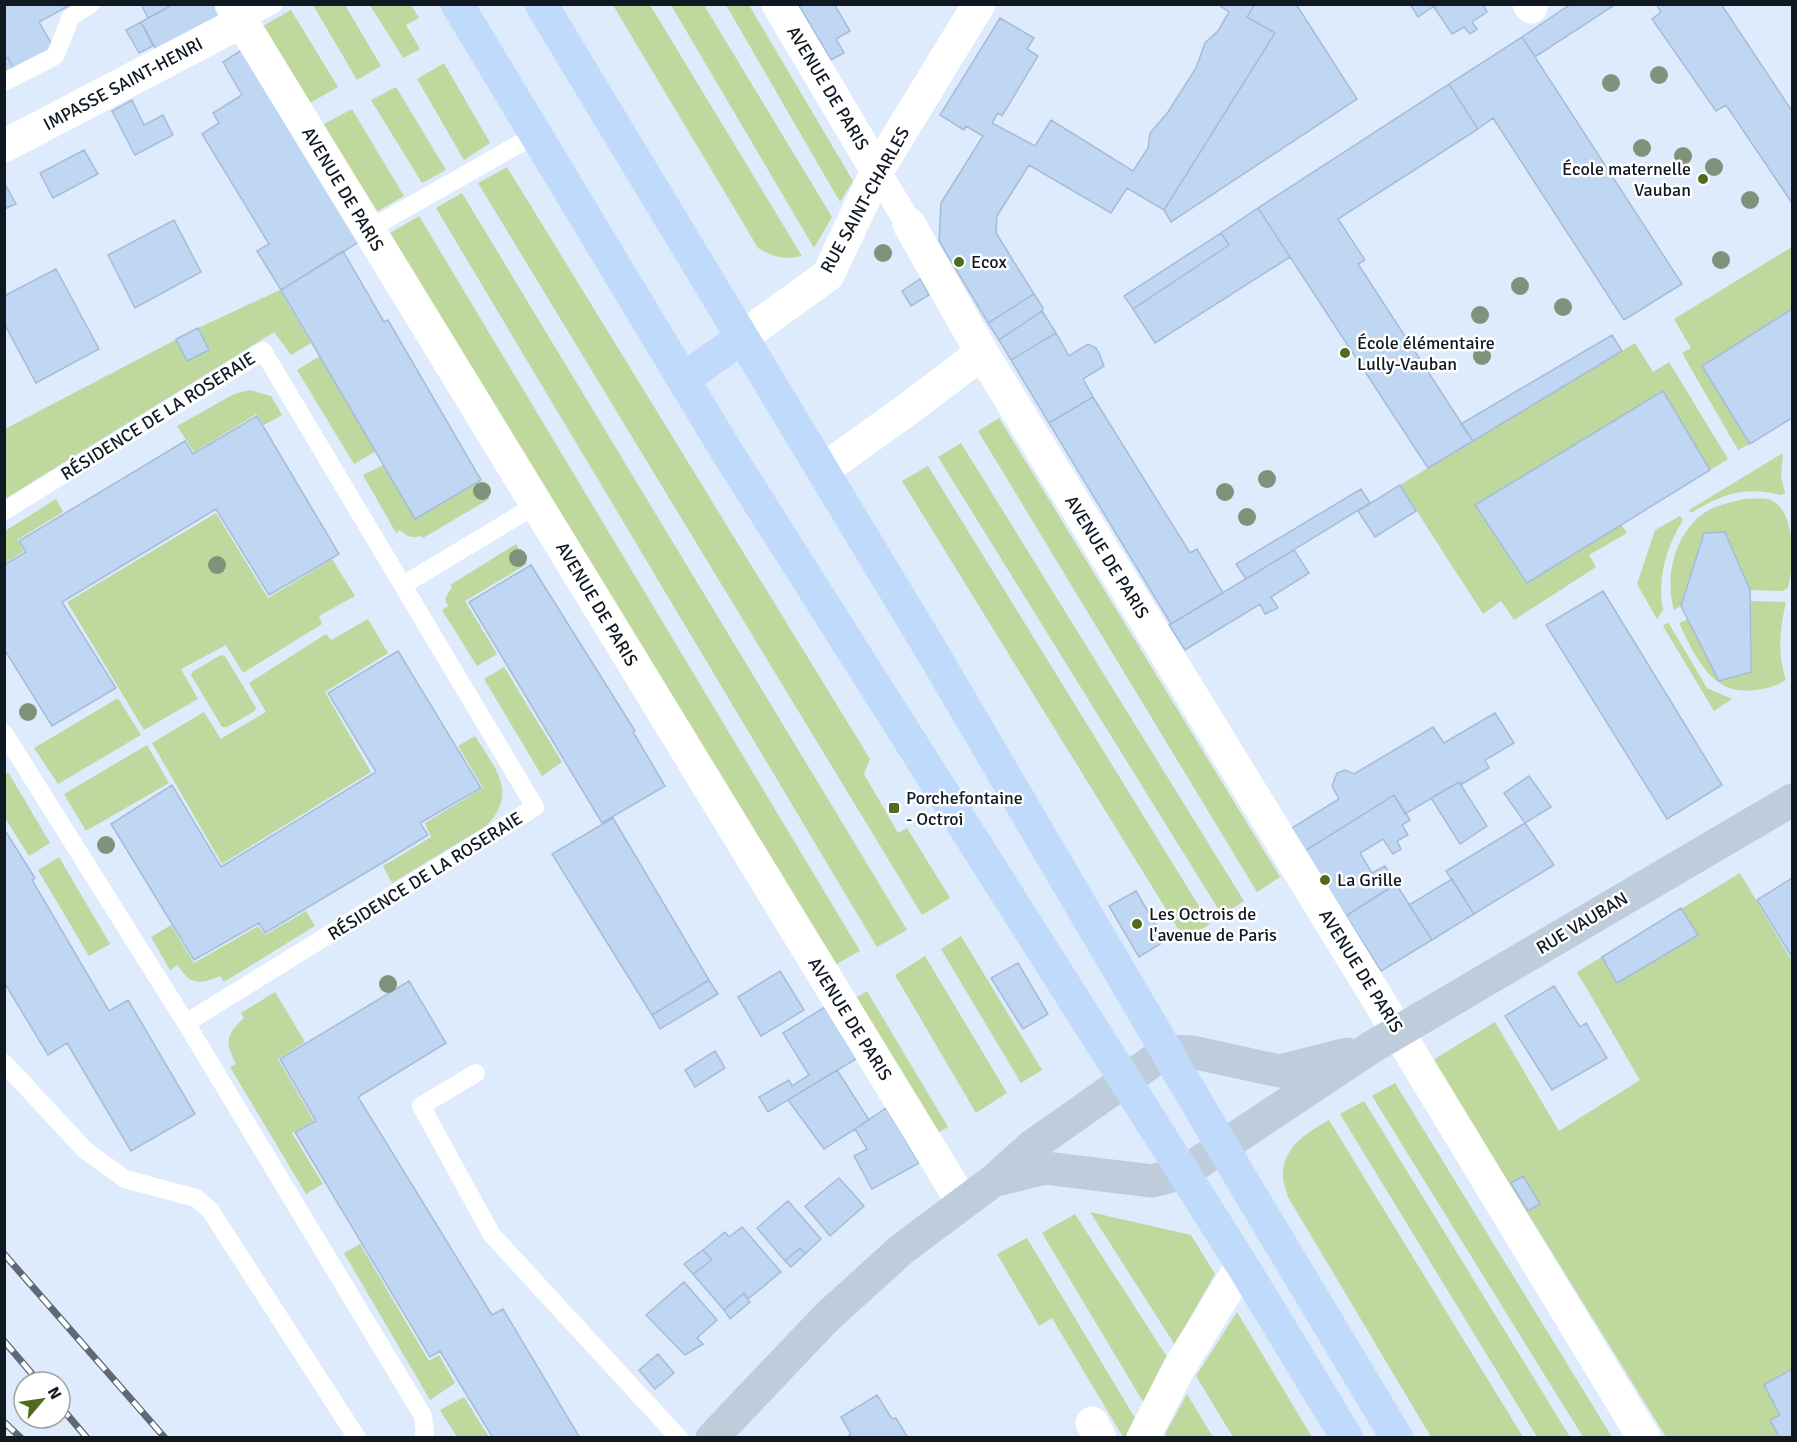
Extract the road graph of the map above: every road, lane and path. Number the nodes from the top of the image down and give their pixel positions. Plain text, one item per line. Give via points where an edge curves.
1 (91, 4) edge
2 (274, 4) edge
3 (457, 4) edge
4 (541, 4) edge
5 (778, 4) edge
6 (979, 4) edge
7 (236, 13) edge
8 (4, 82) edge
9 (535, 135) junction
10 (4, 146) edge
11 (877, 171) junction
12 (909, 224) joint
13 (368, 230) junction
14 (741, 338) junction
15 (982, 353) junction
16 (684, 379) junction
17 (823, 470) junction
18 (536, 504) junction
19 (4, 511) edge
20 (403, 585) junction
21 (4, 733) edge
22 (1792, 800) edge
23 (186, 1023) junction
24 (1385, 1040) junction
25 (1167, 1051) junction
26 (4, 1063) edge
27 (476, 1073) dead end
28 (1125, 1082) junction
29 (1223, 1146) junction
30 (1182, 1173) junction
31 (993, 1181) junction
32 (963, 1203) junction
33 (1242, 1265) junction
34 (357, 1437) edge
35 (423, 1437) edge
36 (680, 1437) edge
37 (712, 1437) edge
38 (1143, 1437) edge
39 (1347, 1437) edge
40 (1397, 1437) edge
41 (1644, 1437) edge

1 - 8 lane via 71,17 55,56
2 - 7 lane
3 - 9 main road
4 - 14 main road
5 - 11 street, AVENUE DE PARIS
6 - 11 street, RUE SAINT-CHARLES
7 - 10 street, IMPASSE SAINT-HENRI
7 - 13 street, AVENUE DE PARIS
9 - 13 lane
9 - 16 main road
11 - 12 street
11 - 14 street, RUE SAINT-CHARLES via 828,275
12 - 15 street, AVENUE DE PARIS
13 - 18 street, AVENUE DE PARIS
14 - 16 main road
14 - 17 main road
15 - 17 street
15 - 24 street, AVENUE DE PARIS
16 - 28 main road
17 - 25 main road
18 - 20 lane
18 - 32 street, AVENUE DE PARIS
19 - 20 lane, RÉSIDENCE DE LA ROSERAIE via 263,351
20 - 23 lane, RÉSIDENCE DE LA ROSERAIE via 535,807
21 - 23 lane
22 - 24 main road, RUE VAUBAN
23 - 35 lane via 423,1416
24 - 25 main road, RUE VAUBAN via 1280,1071 1192,1052
24 - 29 main road, RUE VAUBAN
24 - 41 street, AVENUE DE PARIS
25 - 28 main road
25 - 29 main road
26 - 34 lane via 85,1150 101,1162 125,1179 196,1198 210,1210
27 - 36 lane via 421,1106 492,1234
28 - 30 main road
28 - 31 main road via 1032,1146
29 - 30 main road, RUE VAUBAN
29 - 40 main road
30 - 31 main road, RUE VAUBAN via 1152,1181 1045,1168
30 - 33 main road
31 - 32 main road
32 - 37 main road via 826,1317
33 - 38 street via 1179,1368
33 - 39 main road

